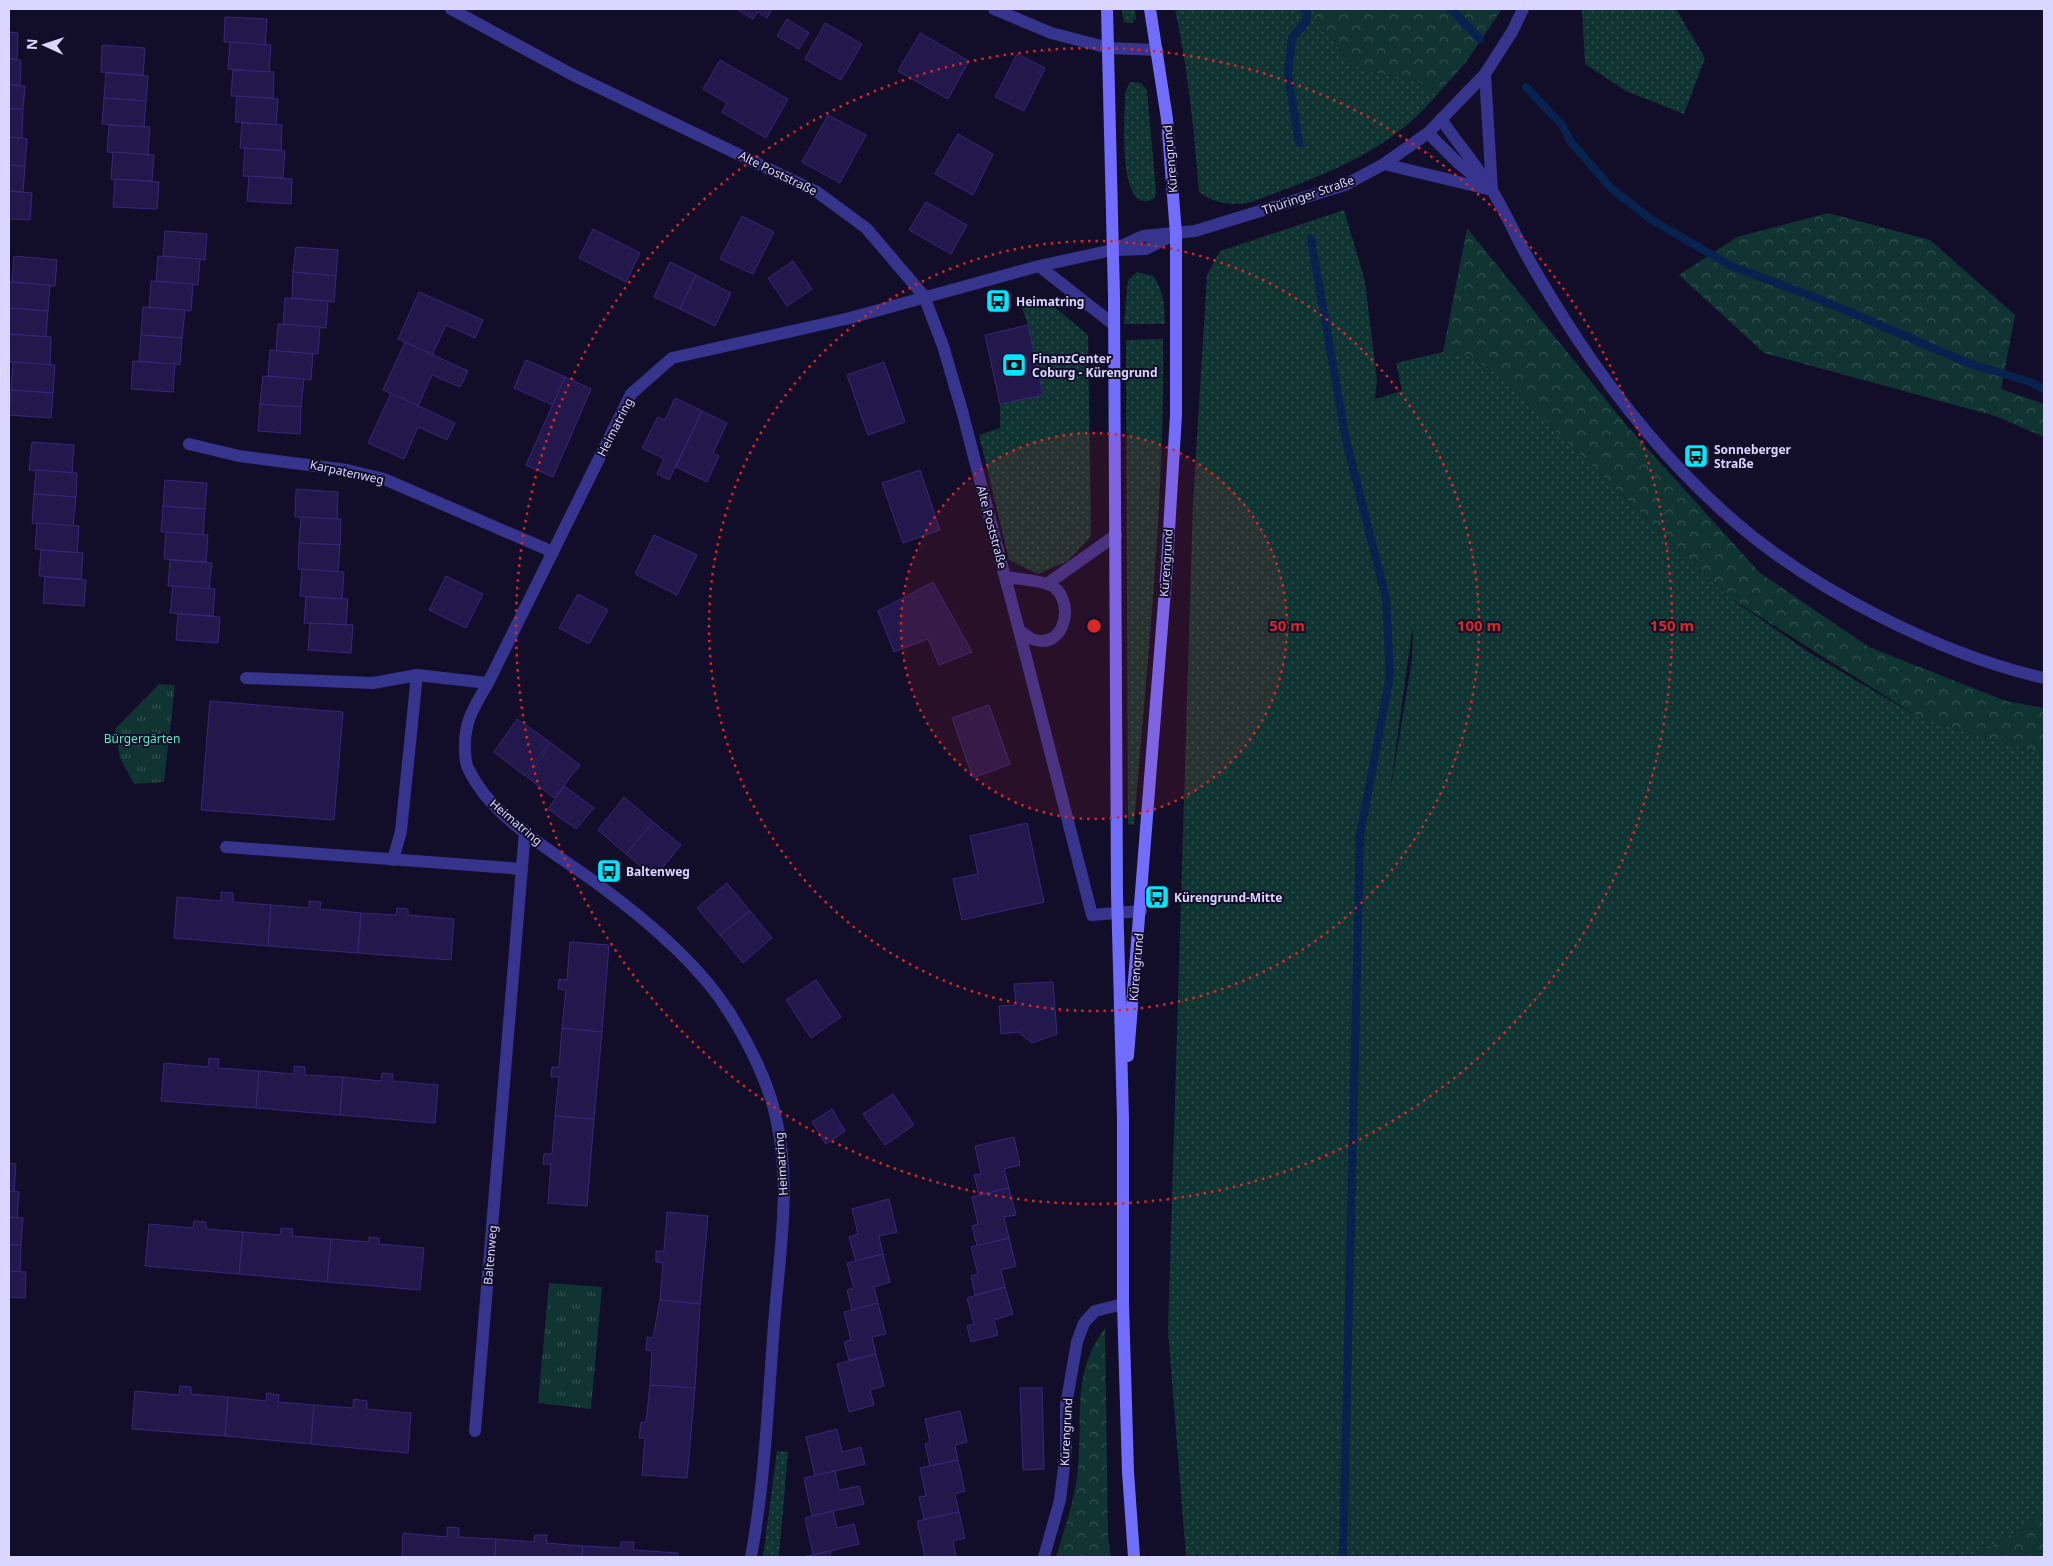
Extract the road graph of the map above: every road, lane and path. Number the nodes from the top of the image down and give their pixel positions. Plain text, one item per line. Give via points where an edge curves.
1 (451, 9) edge
2 (994, 9) edge
3 (1107, 9) edge
4 (1150, 9) edge
5 (1523, 9) edge
6 (1109, 48) junction
7 (1157, 50) junction
8 (1485, 74) junction
9 (1441, 119) junction
10 (1428, 133) junction
11 (1384, 164) junction
12 (1492, 190) junction
13 (1176, 234) junction
14 (1113, 250) junction
15 (1039, 266) junction
16 (924, 296) junction
17 (1113, 324) junction
18 (189, 444) dead end
19 (1116, 535) junction
20 (553, 552) junction
21 (1005, 577) junction
22 (1048, 584) junction
23 (1019, 630) junction
24 (416, 675) junction
25 (246, 678) dead end
26 (2044, 678) edge
27 (488, 683) junction
28 (525, 831) junction
29 (226, 847) dead end
30 (393, 860) junction
31 (522, 869) junction
32 (1141, 911) junction
33 (1118, 913) junction
34 (1123, 1118) junction
35 (1124, 1304) junction
36 (475, 1431) dead end
37 (751, 1557) edge
38 (1044, 1557) edge
39 (1134, 1557) edge

1 - 16 street, Alte Poststraße via 571,74 817,192 866,228
2 - 6 street via 1051,33
3 - 6 main road, Kürengrund
4 - 7 main road, Kürengrund
5 - 8 street, Thüringer Straße
6 - 7 street
6 - 14 main road, Kürengrund
7 - 13 main road, Kürengrund via 1167,119
8 - 9 street, Thüringer Straße
8 - 12 street
9 - 10 street, Thüringer Straße
9 - 12 street
10 - 11 street, Thüringer Straße
10 - 12 street
11 - 12 street
11 - 13 street, Thüringer Straße via 1345,184 1195,231
12 - 26 street via 1524,251 1579,341 1624,404 1660,447 1734,521 1769,549 1866,609 1967,654
13 - 14 street, Thüringer Straße via 1146,249
13 - 32 main road, Kürengrund via 1176,415
14 - 15 street, Heimatring
14 - 17 main road, Kürengrund
15 - 16 street, Heimatring
15 - 17 street
16 - 20 street, Heimatring via 850,318 672,358 631,394
16 - 21 street, Alte Poststraße via 961,407
17 - 19 main road, Kürengrund
18 - 20 street, Karpatenweg via 239,456 384,478
19 - 22 street
19 - 33 main road, Kürengrund
20 - 27 street, Heimatring
21 - 22 street, Alte Poststraße
21 - 23 street, Alte Poststraße
22 - 23 street via 1063,600 1065,618 1058,634 1050,640 1032,639
23 - 33 street, Alte Poststraße via 1092,915
24 - 25 street via 373,683
24 - 27 street
24 - 30 street via 401,831
27 - 28 street, Heimatring via 469,716 465,760 491,804
28 - 31 street, Baltenweg
28 - 37 street, Heimatring via 657,931 701,976 729,1011 759,1067 776,1116 784,1195 764,1448
29 - 30 street
30 - 31 street
31 - 36 street, Baltenweg
32 - 33 street
32 - 34 main road, Kürengrund
33 - 34 main road, Kürengrund
34 - 35 main road, Kürengrund
35 - 38 street, Kürengrund via 1095,1311 1084,1323 1077,1342 1066,1405 1066,1450 1060,1500
35 - 39 main road, Kürengrund via 1128,1472

